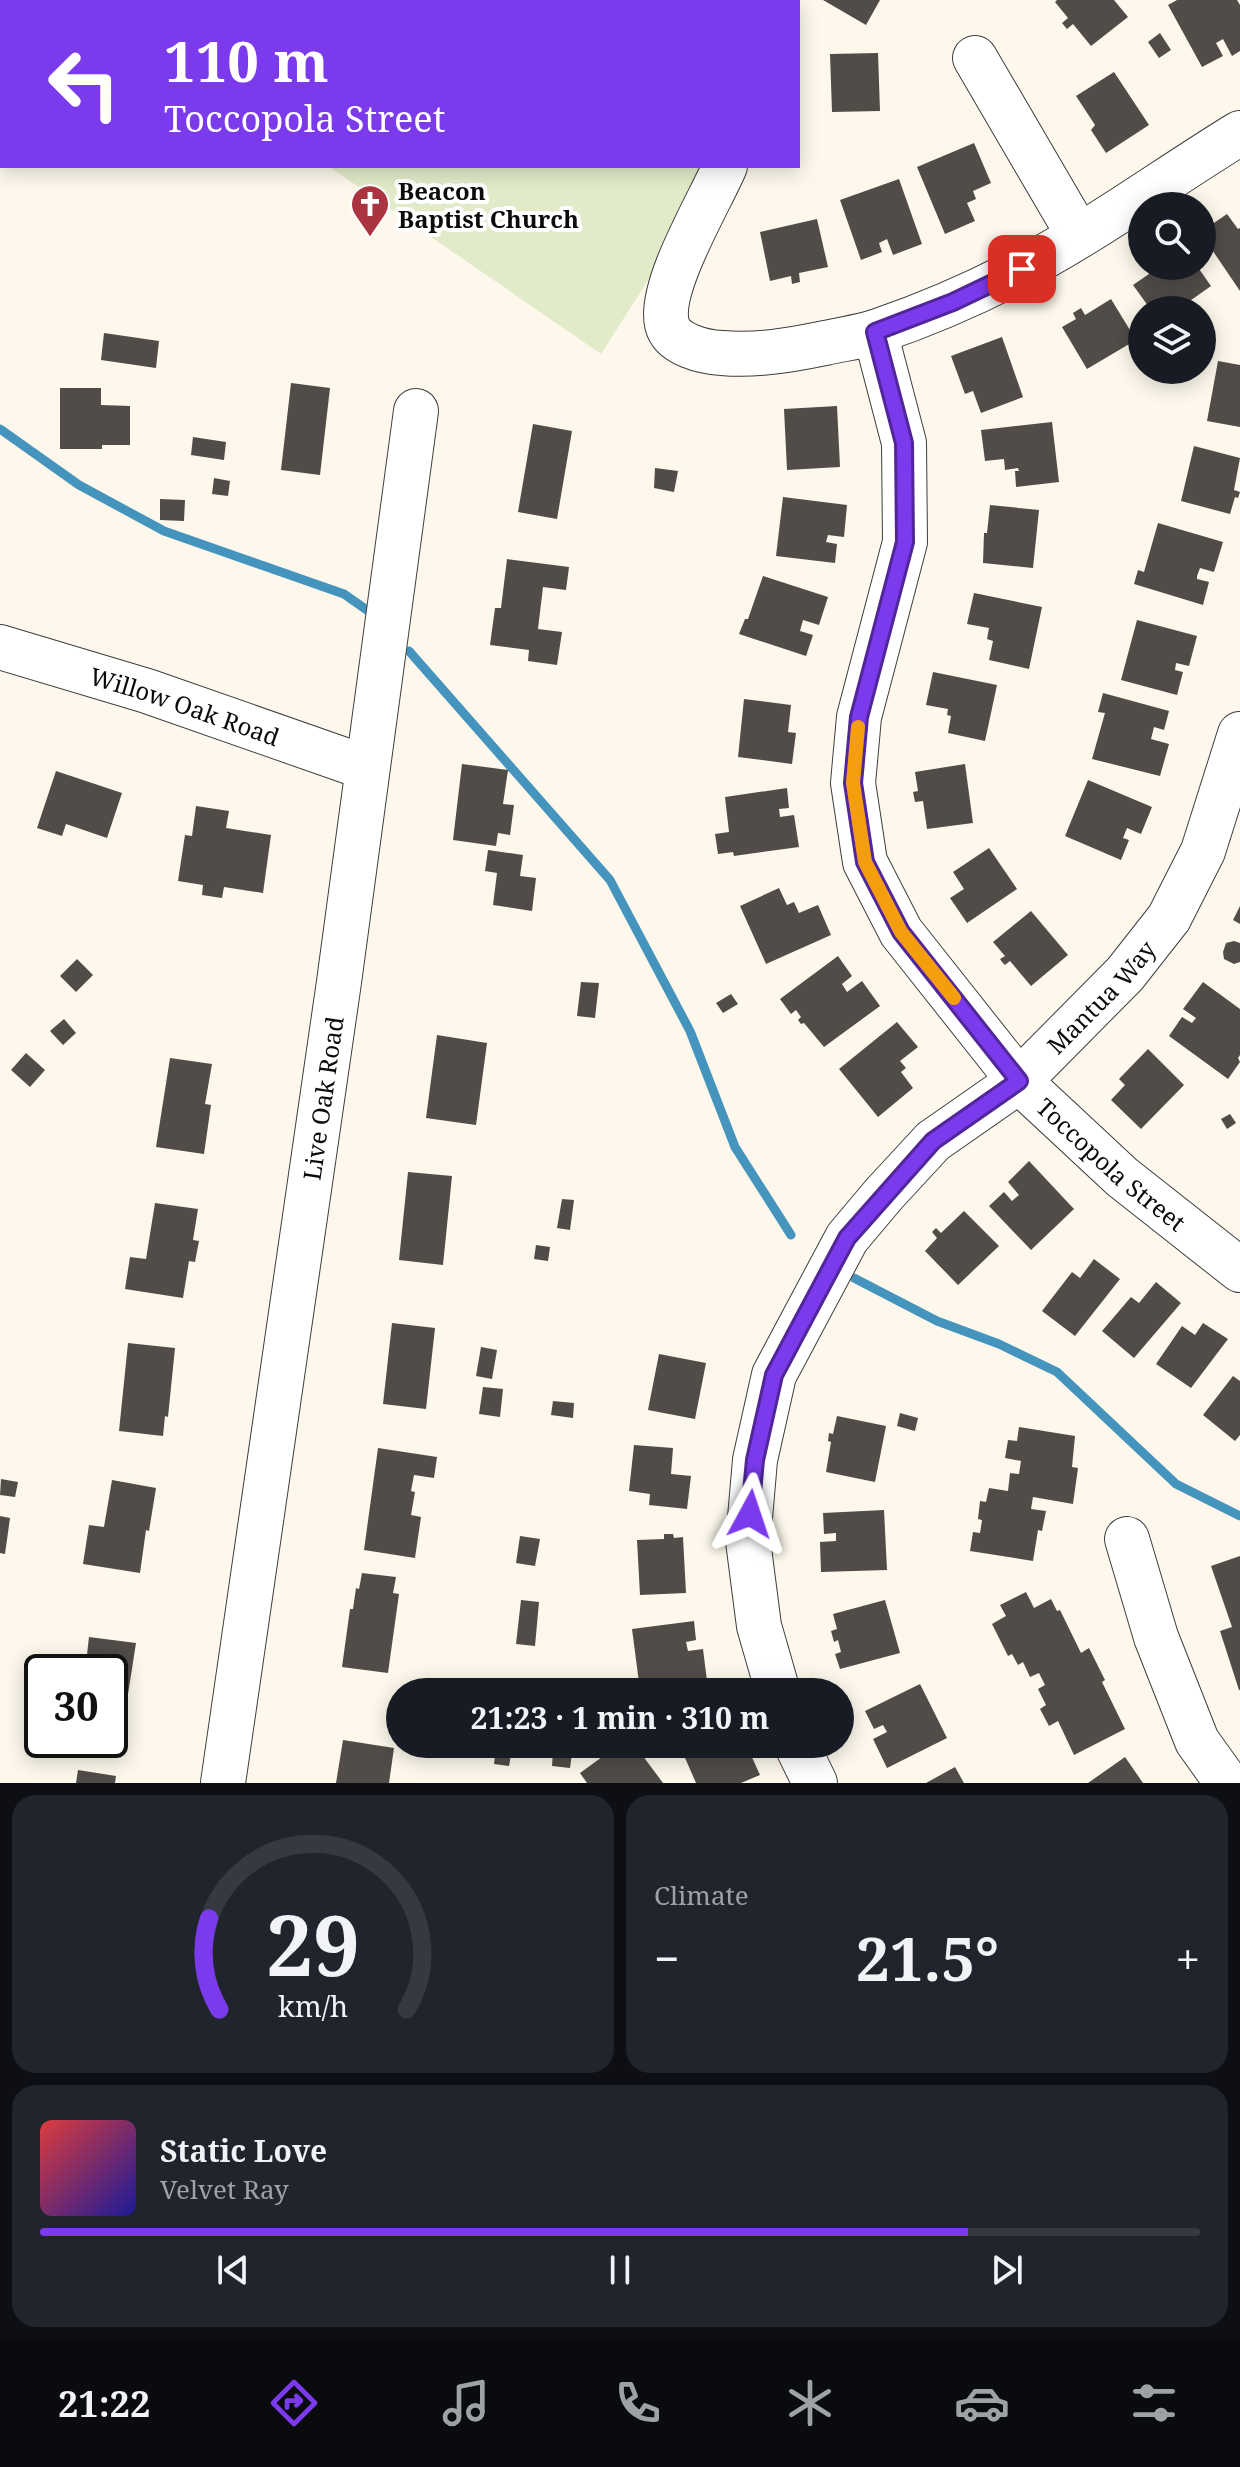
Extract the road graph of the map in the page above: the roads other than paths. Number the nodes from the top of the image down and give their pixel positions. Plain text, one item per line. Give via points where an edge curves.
1 (975, 58) dead end
2 (1240, 133) edge
3 (724, 168) edge
4 (1079, 236) junction
5 (875, 332) junction
6 (416, 411) dead end
7 (0, 647) edge
8 (1240, 734) edge
9 (367, 768) junction
10 (1233, 785) edge
11 (1019, 1081) junction
12 (1240, 1270) edge
13 (1127, 1539) dead end
14 (774, 1678) edge
15 (803, 1758) edge
16 (1240, 1774) edge
17 (223, 1783) edge
18 (815, 1783) edge
19 (1228, 1783) edge

1 - 4 street
2 - 4 street
3 - 5 street via 672,278 665,305 667,327 680,342 705,352 782,352
4 - 5 street via 953,302
5 - 11 street, Toccopola Street via 904,443 905,542 859,717 853,783 865,862 901,932
6 - 9 street, Live Oak Road
7 - 9 street, Willow Oak Road via 147,691
8 - 10 street, Mantua Way
9 - 17 street, Live Oak Road
10 - 11 street, Mantua Way via 1169,918 1125,974
11 - 12 street, Toccopola Street via 1122,1177
11 - 14 street, Mantua Way via 933,1141 847,1238 774,1375 755,1460 748,1541 759,1626
13 - 19 street via 1156,1637 1197,1741
15 - 18 street
16 - 19 street

